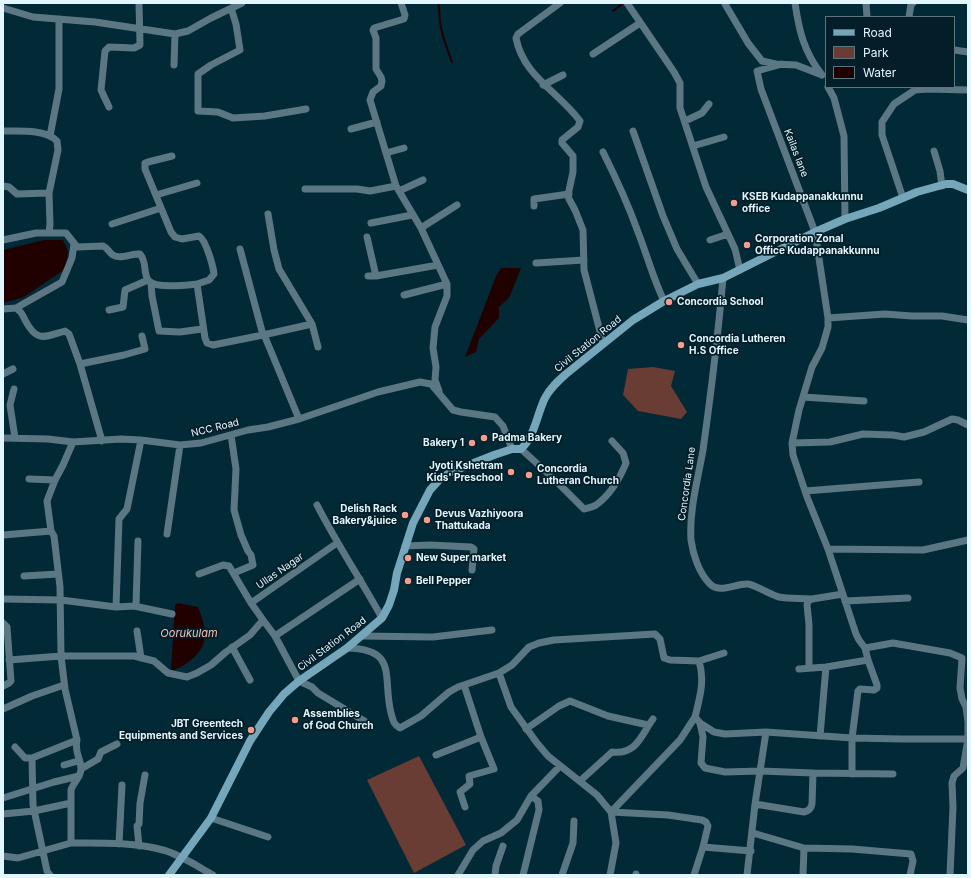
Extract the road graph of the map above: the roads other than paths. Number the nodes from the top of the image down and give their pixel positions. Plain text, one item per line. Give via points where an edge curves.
1 (138, 3) edge
2 (245, 3) edge
3 (401, 3) edge
4 (560, 3) edge
5 (795, 3) edge
6 (866, 3) edge
7 (913, 3) edge
8 (630, 4) edge
9 (725, 4) edge
10 (3, 8) edge
11 (231, 8) junction
12 (867, 16) edge
13 (909, 16) edge
14 (59, 19) junction
15 (640, 23) junction
16 (140, 28) junction
17 (175, 34) junction
18 (955, 50) edge
19 (968, 52) edge
20 (593, 54) dead end
21 (782, 64) junction
22 (174, 65) dead end
23 (563, 75) dead end
24 (824, 76) edge
25 (543, 85) junction
26 (829, 88) edge
27 (968, 90) edge
28 (709, 104) dead end
29 (109, 107) dead end
30 (306, 109) dead end
31 (685, 121) junction
32 (377, 122) junction
33 (351, 129) dead end
34 (3, 131) edge
35 (633, 131) dead end
36 (50, 136) junction
37 (724, 136) dead end
38 (693, 146) junction
39 (404, 148) dead end
40 (934, 151) dead end
41 (603, 152) dead end
42 (386, 153) junction
43 (172, 156) dead end
44 (423, 180) dead end
45 (198, 183) dead end
46 (3, 186) edge
47 (942, 186) junction
48 (397, 188) junction
49 (305, 190) dead end
50 (968, 190) edge
51 (49, 193) junction
52 (569, 194) junction
53 (156, 195) junction
54 (903, 198) junction
55 (458, 205) dead end
56 (534, 206) dead end
57 (161, 208) junction
58 (268, 214) dead end
59 (412, 215) junction
60 (845, 219) junction
61 (371, 222) dead end
62 (112, 224) dead end
63 (421, 228) junction
64 (815, 232) junction
65 (48, 233) junction
66 (728, 234) junction
67 (367, 237) dead end
68 (3, 240) edge
69 (710, 240) dead end
70 (74, 244) junction
71 (240, 249) dead end
72 (584, 260) junction
73 (536, 263) dead end
74 (438, 264) junction
75 (740, 270) junction
76 (368, 276) dead end
77 (376, 276) junction
78 (723, 278) junction
79 (150, 282) junction
80 (196, 284) junction
81 (447, 284) junction
82 (698, 284) junction
83 (404, 295) dead end
84 (664, 301) junction
85 (16, 308) junction
86 (3, 309) edge
87 (109, 310) dead end
88 (828, 318) junction
89 (968, 320) edge
90 (312, 324) junction
91 (202, 329) junction
92 (263, 335) junction
93 (142, 336) dead end
94 (603, 343) junction
95 (318, 347) dead end
96 (80, 364) junction
97 (13, 369) dead end
98 (3, 374) edge
99 (14, 389) dead end
100 (440, 394) junction
101 (803, 397) junction
102 (864, 401) dead end
103 (299, 418) junction
104 (968, 426) edge
105 (231, 435) junction
106 (3, 438) edge
107 (15, 438) junction
108 (141, 440) junction
109 (102, 441) junction
110 (612, 441) dead end
111 (73, 442) junction
112 (792, 443) junction
113 (180, 445) junction
114 (512, 449) junction
115 (521, 449) junction
116 (29, 479) dead end
117 (55, 480) junction
118 (919, 482) dead end
119 (805, 492) junction
120 (317, 505) dead end
121 (51, 531) junction
122 (167, 534) dead end
123 (3, 535) edge
124 (968, 540) edge
125 (138, 541) dead end
126 (337, 543) junction
127 (405, 546) junction
128 (828, 549) junction
129 (472, 570) dead end
130 (234, 573) junction
131 (58, 574) junction
132 (199, 574) dead end
133 (24, 576) dead end
134 (360, 580) junction
135 (844, 597) junction
136 (908, 598) dead end
137 (3, 599) edge
138 (812, 599) junction
139 (60, 600) junction
140 (251, 603) junction
141 (134, 606) junction
142 (116, 607) junction
143 (172, 614) dead end
144 (382, 618) junction
145 (263, 620) junction
146 (3, 623) edge
147 (492, 630) dead end
148 (137, 632) dead end
149 (275, 636) junction
150 (361, 636) junction
151 (232, 647) junction
152 (347, 648) junction
153 (865, 648) junction
154 (724, 653) dead end
155 (61, 656) junction
156 (141, 658) junction
157 (965, 658) edge
158 (9, 660) junction
159 (699, 660) junction
160 (868, 660) junction
161 (826, 667) junction
162 (809, 668) junction
163 (799, 669) dead end
164 (499, 673) junction
165 (250, 680) dead end
166 (299, 681) junction
167 (64, 685) junction
168 (464, 685) junction
169 (3, 686) edge
170 (967, 707) edge
171 (3, 709) edge
172 (695, 717) junction
173 (653, 719) dead end
174 (366, 722) dead end
175 (700, 723) junction
176 (648, 725) junction
177 (526, 729) junction
178 (766, 732) junction
179 (820, 736) junction
180 (481, 737) junction
181 (852, 738) junction
182 (968, 739) edge
183 (77, 740) junction
184 (117, 744) dead end
185 (15, 747) dead end
186 (436, 755) dead end
187 (32, 758) junction
188 (78, 761) junction
189 (64, 765) dead end
190 (560, 766) junction
191 (760, 771) junction
192 (80, 772) junction
193 (813, 773) junction
194 (852, 774) junction
195 (894, 774) dead end
196 (145, 775) dead end
197 (580, 781) junction
198 (122, 785) dead end
199 (32, 789) junction
200 (532, 796) junction
201 (3, 798) edge
202 (71, 803) junction
203 (755, 804) junction
204 (465, 807) dead end
205 (34, 811) junction
206 (610, 812) junction
207 (3, 814) edge
208 (211, 818) junction
209 (574, 821) dead end
210 (753, 833) junction
211 (268, 837) dead end
212 (71, 843) junction
213 (119, 844) junction
214 (138, 846) junction
215 (503, 846) dead end
216 (703, 847) junction
217 (804, 848) junction
218 (751, 850) junction
219 (43, 852) junction
220 (3, 856) edge
221 (181, 858) junction
222 (50, 875) edge
223 (169, 875) edge
224 (213, 875) edge
225 (458, 875) edge
226 (495, 875) edge
227 (523, 875) edge
228 (562, 875) edge
229 (610, 875) edge
230 (694, 875) edge
231 (747, 875) edge
232 (803, 875) edge
233 (910, 875) edge
234 (950, 875) edge

1 - 16 street
2 - 11 street
3 - 32 street via 404,20 373,30 376,40 376,69 382,81 370,100
4 - 25 street via 516,38 528,68
5 - 24 street via 800,34 814,64
6 - 12 street
7 - 13 street
8 - 15 street
9 - 21 street via 762,61
10 - 14 street via 33,17
11 - 17 street via 188,31
11 - 30 street via 240,50 198,74 198,112 218,112 233,118
14 - 16 street
14 - 36 street via 59,90
15 - 20 street
15 - 31 street via 680,83 680,108
16 - 17 street
16 - 29 street via 138,47 110,47 105,51 101,90
17 - 22 street
18 - 19 street
21 - 24 street via 796,65
21 - 64 street, Kailas lane via 757,71 760,89
23 - 25 street
25 - 52 street via 580,121 562,140 573,156 574,172
26 - 60 street via 834,98 844,136
27 - 54 street via 915,90 894,104 882,122 882,135
28 - 31 street via 702,113
31 - 38 street
32 - 33 street
32 - 42 street
34 - 36 street via 28,131
35 - 82 street via 677,249
36 - 51 street via 58,145
37 - 38 street
38 - 66 street via 706,187
39 - 42 street
40 - 47 street
41 - 84 street via 628,205
42 - 48 street
43 - 53 street via 145,163
44 - 48 street
45 - 53 street
46 - 51 street via 17,194
47 - 50 main road, Civil Station Road via 953,184
47 - 54 main road, Civil Station Road
48 - 49 street via 370,191
48 - 59 street
51 - 65 street
52 - 56 street via 534,199
52 - 72 street via 569,200 584,234
53 - 57 street
54 - 60 main road, Civil Station Road
55 - 63 street
57 - 62 street
57 - 80 street via 175,237 182,239 199,236 204,241 214,274 209,280
58 - 90 street via 280,269
59 - 61 street
59 - 63 street
60 - 64 main road, Civil Station Road
63 - 74 street
64 - 75 main road, Civil Station Road
64 - 88 street, Kailas lane
65 - 68 street
65 - 70 street via 66,233
66 - 69 street
66 - 75 street
67 - 77 street
70 - 79 street via 77,247 103,246 118,257 140,254
70 - 85 street via 72,258 62,282
71 - 92 street
72 - 73 street
72 - 94 street via 584,270
74 - 77 street
74 - 81 street
75 - 78 main road, Civil Station Road
76 - 77 street
78 - 82 main road, Civil Station Road
78 - 138 street, Concordia Lane via 715,359 691,520 694,555 710,584 715,587 748,584 779,597
79 - 80 street via 170,286
79 - 87 street via 125,290 123,307
79 - 91 street via 159,331
80 - 91 street
81 - 83 street
81 - 100 street via 447,296 435,327 433,348 435,380
82 - 84 main road, Civil Station Road
84 - 94 main road, Civil Station Road
85 - 86 street
85 - 96 street via 21,311 34,335 44,337 68,332
88 - 89 street via 885,314 942,316
88 - 101 street, Kailas lane via 822,348 812,367
90 - 92 street
90 - 95 street
91 - 92 street via 207,343 213,345
92 - 103 street
93 - 96 street via 145,350
94 - 115 main road, Civil Station Road via 549,391 528,441
96 - 109 street
97 - 98 street
99 - 107 street via 10,405
100 - 103 street, NCC Road via 431,384 420,382 388,389
100 - 114 street via 453,410 495,417 503,426
101 - 102 street
101 - 112 street, Kailas lane
103 - 105 street, NCC Road
104 - 112 street via 952,419 924,432 904,437 863,434 830,442
105 - 113 street, NCC Road via 202,443
105 - 130 street via 236,469 234,510 240,535 254,565
106 - 107 street, NCC Road
107 - 111 street, NCC Road
108 - 109 street, NCC Road
108 - 113 street, NCC Road
108 - 142 street via 127,509 119,519
109 - 111 street, NCC Road
110 - 115 street via 623,453 626,463 624,469 595,506 584,509
111 - 117 street
112 - 119 street via 793,455
113 - 122 street
114 - 115 main road, Civil Station Road
114 - 127 main road, Civil Station Road via 451,472 440,479 430,490 416,516
116 - 117 street
117 - 121 street via 47,501
118 - 119 street
119 - 128 street
120 - 126 street
121 - 123 street
121 - 131 street via 54,536
124 - 128 street via 923,550
125 - 141 street
126 - 134 street
126 - 140 street, Ullas Nagar
127 - 129 street via 471,547 474,549
127 - 144 main road, Civil Station Road via 394,590
128 - 135 street
130 - 132 street via 225,565
130 - 140 street
131 - 133 street
131 - 139 street
134 - 144 street
134 - 149 street
135 - 136 street
135 - 138 street
135 - 153 street via 856,634
137 - 139 street
138 - 162 street via 807,605
139 - 142 street
139 - 155 street
140 - 145 street
141 - 142 street
141 - 143 street
144 - 150 main road, Civil Station Road
145 - 149 street
145 - 151 street via 250,635
146 - 158 street via 7,627
147 - 150 street via 433,637
148 - 156 street
149 - 166 street
150 - 152 main road, Civil Station Road
151 - 156 street via 211,665 187,677 168,673 154,661
151 - 165 street
152 - 166 main road, Civil Station Road
152 - 168 street via 358,648 380,657 387,673 389,706 394,725 400,728 421,716 449,692
153 - 157 street via 893,643
153 - 160 street
154 - 159 street
155 - 156 street
155 - 158 street
155 - 167 street
157 - 170 street via 960,688
158 - 169 street via 11,680
159 - 164 street via 664,658 660,639 655,634 623,635 539,643 529,647 512,665
159 - 172 street via 702,691
160 - 161 street
160 - 181 street via 877,688 858,691
161 - 162 street
161 - 179 street
162 - 163 street
164 - 168 street
164 - 177 street via 511,707
166 - 174 street
166 - 208 main road, Civil Station Road via 269,712 250,741
167 - 171 street
167 - 183 street
168 - 180 street
170 - 182 street
172 - 175 street
172 - 206 street via 680,740
173 - 176 street
175 - 178 street via 714,732 725,734
175 - 191 street via 703,737 701,762 705,768 726,772
176 - 177 street via 608,716 570,701 558,706
176 - 197 street via 639,742 628,751 612,752
177 - 190 street via 548,756
178 - 179 street
178 - 191 street
179 - 181 street
180 - 186 street
180 - 204 street via 494,769 469,776 470,784 460,792
181 - 182 street
181 - 194 street
182 - 234 street via 963,768 954,776 952,783
183 - 187 street
183 - 188 street via 75,748
184 - 192 street via 101,752 98,759
185 - 187 street via 25,758
187 - 199 street
188 - 189 street
188 - 192 street
190 - 197 street
190 - 200 street
191 - 193 street
191 - 203 street
192 - 199 street
192 - 202 street via 73,784
193 - 194 street
193 - 203 street via 812,804 807,811
194 - 195 street
196 - 214 street via 137,826
197 - 206 street via 597,795
198 - 213 street
199 - 201 street
199 - 205 street
200 - 225 street via 517,820 501,834 489,838 473,850
200 - 227 street via 538,802 539,810
202 - 205 street
202 - 212 street
203 - 210 street
205 - 207 street
205 - 219 street
206 - 216 street via 668,815 702,820 708,826
206 - 229 street via 616,843
208 - 211 street
208 - 221 main road, Civil Station Road
209 - 228 street via 573,843
210 - 217 street
210 - 218 street
212 - 213 street
212 - 219 street
213 - 214 street
214 - 221 street via 164,851
215 - 226 street
216 - 218 street
216 - 230 street
217 - 232 street
217 - 233 street via 911,854 913,861
218 - 231 street
219 - 220 street via 18,858
219 - 222 street
221 - 223 main road, Civil Station Road
221 - 224 street

